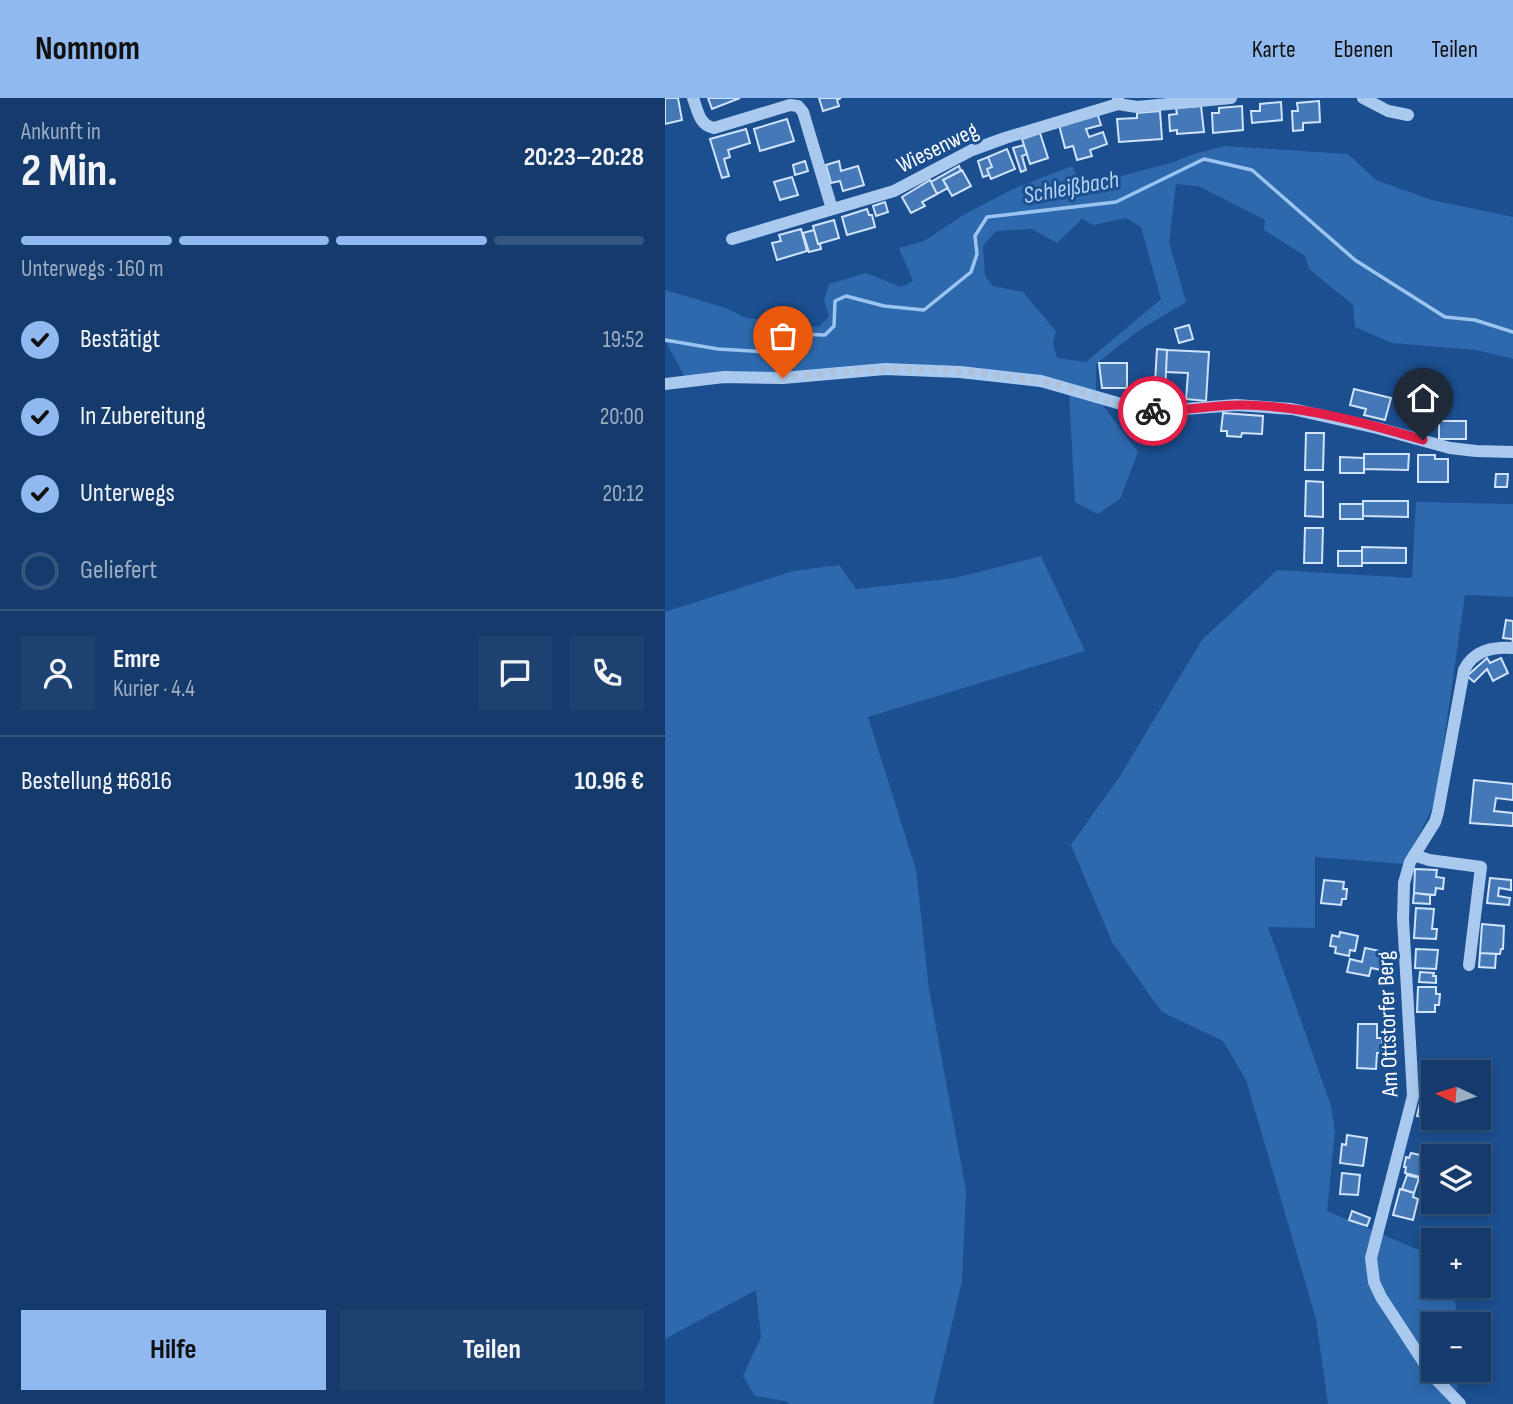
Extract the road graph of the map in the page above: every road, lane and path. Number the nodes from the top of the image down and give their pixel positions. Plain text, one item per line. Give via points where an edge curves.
1 (694, 98) edge
2 (1231, 98) edge
3 (1363, 98) edge
4 (1118, 101) edge
5 (1408, 115) dead end
6 (832, 209) junction
7 (732, 239) dead end
8 (665, 384) edge
9 (1513, 452) edge
10 (1513, 648) edge
11 (1414, 855) junction
12 (1469, 965) dead end
13 (1460, 1404) edge

1 - 6 street via 702,123 714,128 798,106
2 - 4 street, Wiesenweg via 1137,107
3 - 5 street
4 - 6 street, Wiesenweg via 972,150 894,191
6 - 7 street, Wiesenweg
8 - 9 street via 885,369 960,372 1041,381 1142,410 1236,405 1292,409 1450,448
10 - 11 street, Am Ottstorfer Berg via 1484,650 1472,657 1464,670 1439,812
11 - 12 street via 1481,867
11 - 13 street, Am Ottstorfer Berg via 1406,872 1403,904 1413,1096 1377,1231 1372,1270 1381,1297 1432,1375

